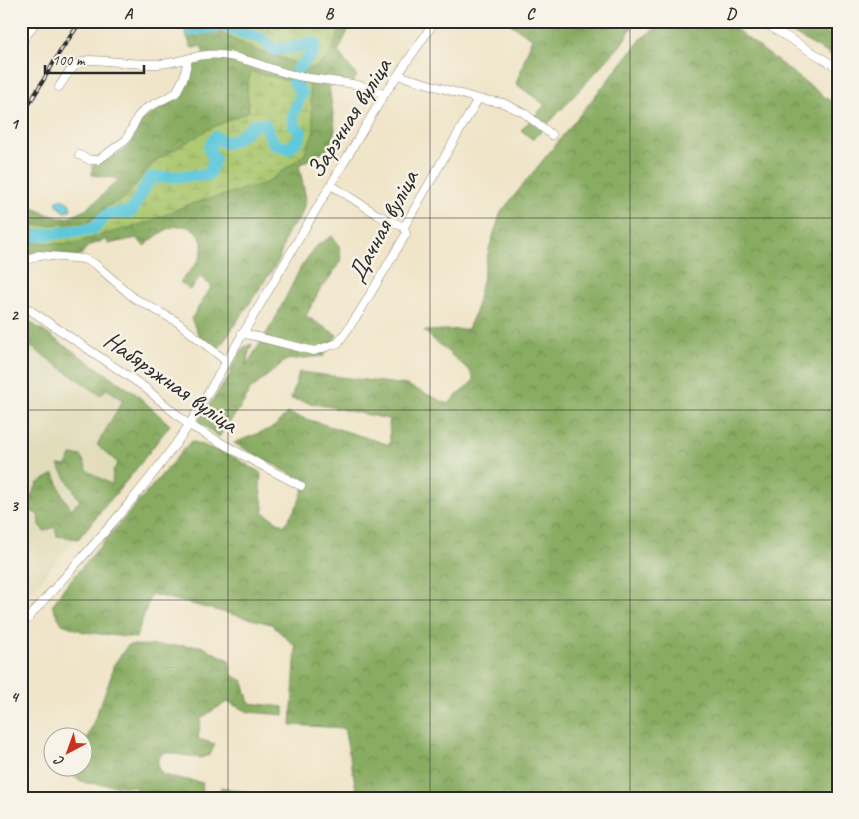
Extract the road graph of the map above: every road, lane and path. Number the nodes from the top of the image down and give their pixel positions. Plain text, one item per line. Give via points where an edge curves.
1 (36, 21) edge
2 (435, 21) edge
3 (760, 21) edge
4 (21, 25) edge
5 (30, 31) junction
6 (21, 44) edge
7 (188, 59) junction
8 (838, 68) edge
9 (398, 76) junction
10 (59, 87) dead end
11 (384, 95) junction
12 (478, 98) junction
13 (552, 135) dead end
14 (79, 155) dead end
15 (330, 185) junction
16 (404, 227) junction
17 (21, 263) edge
18 (21, 304) edge
19 (242, 333) junction
20 (226, 361) junction
21 (189, 425) junction
22 (301, 486) dead end
23 (21, 626) edge

1 - 5 street
2 - 9 street, Зарэчная вуліца
3 - 8 street
4 - 5 street
5 - 6 street
7 - 10 street via 159,64 88,60 79,62 70,70
7 - 11 street via 220,54 297,76 371,89
7 - 14 street via 176,93 145,109 126,140 98,160
9 - 11 street, Зарэчная вуліца
9 - 12 street
11 - 15 street, Зарэчная вуліца
12 - 13 street via 503,103 524,113
12 - 16 street, Дачная вуліца
15 - 16 street
15 - 19 street, Зарэчная вуліца
16 - 19 street, Дачная вуліца via 406,234 359,312 341,339 332,346 307,350
17 - 20 street, Набярэжная вуліца via 39,255 84,259 95,264 134,298 176,321
18 - 21 street, Набярэжная вуліца via 143,386
19 - 20 street, Зарэчная вуліца
20 - 21 street, Зарэчная вуліца
21 - 22 street, Набярэжная вуліца
21 - 23 street, Зарэчная вуліца via 136,496

